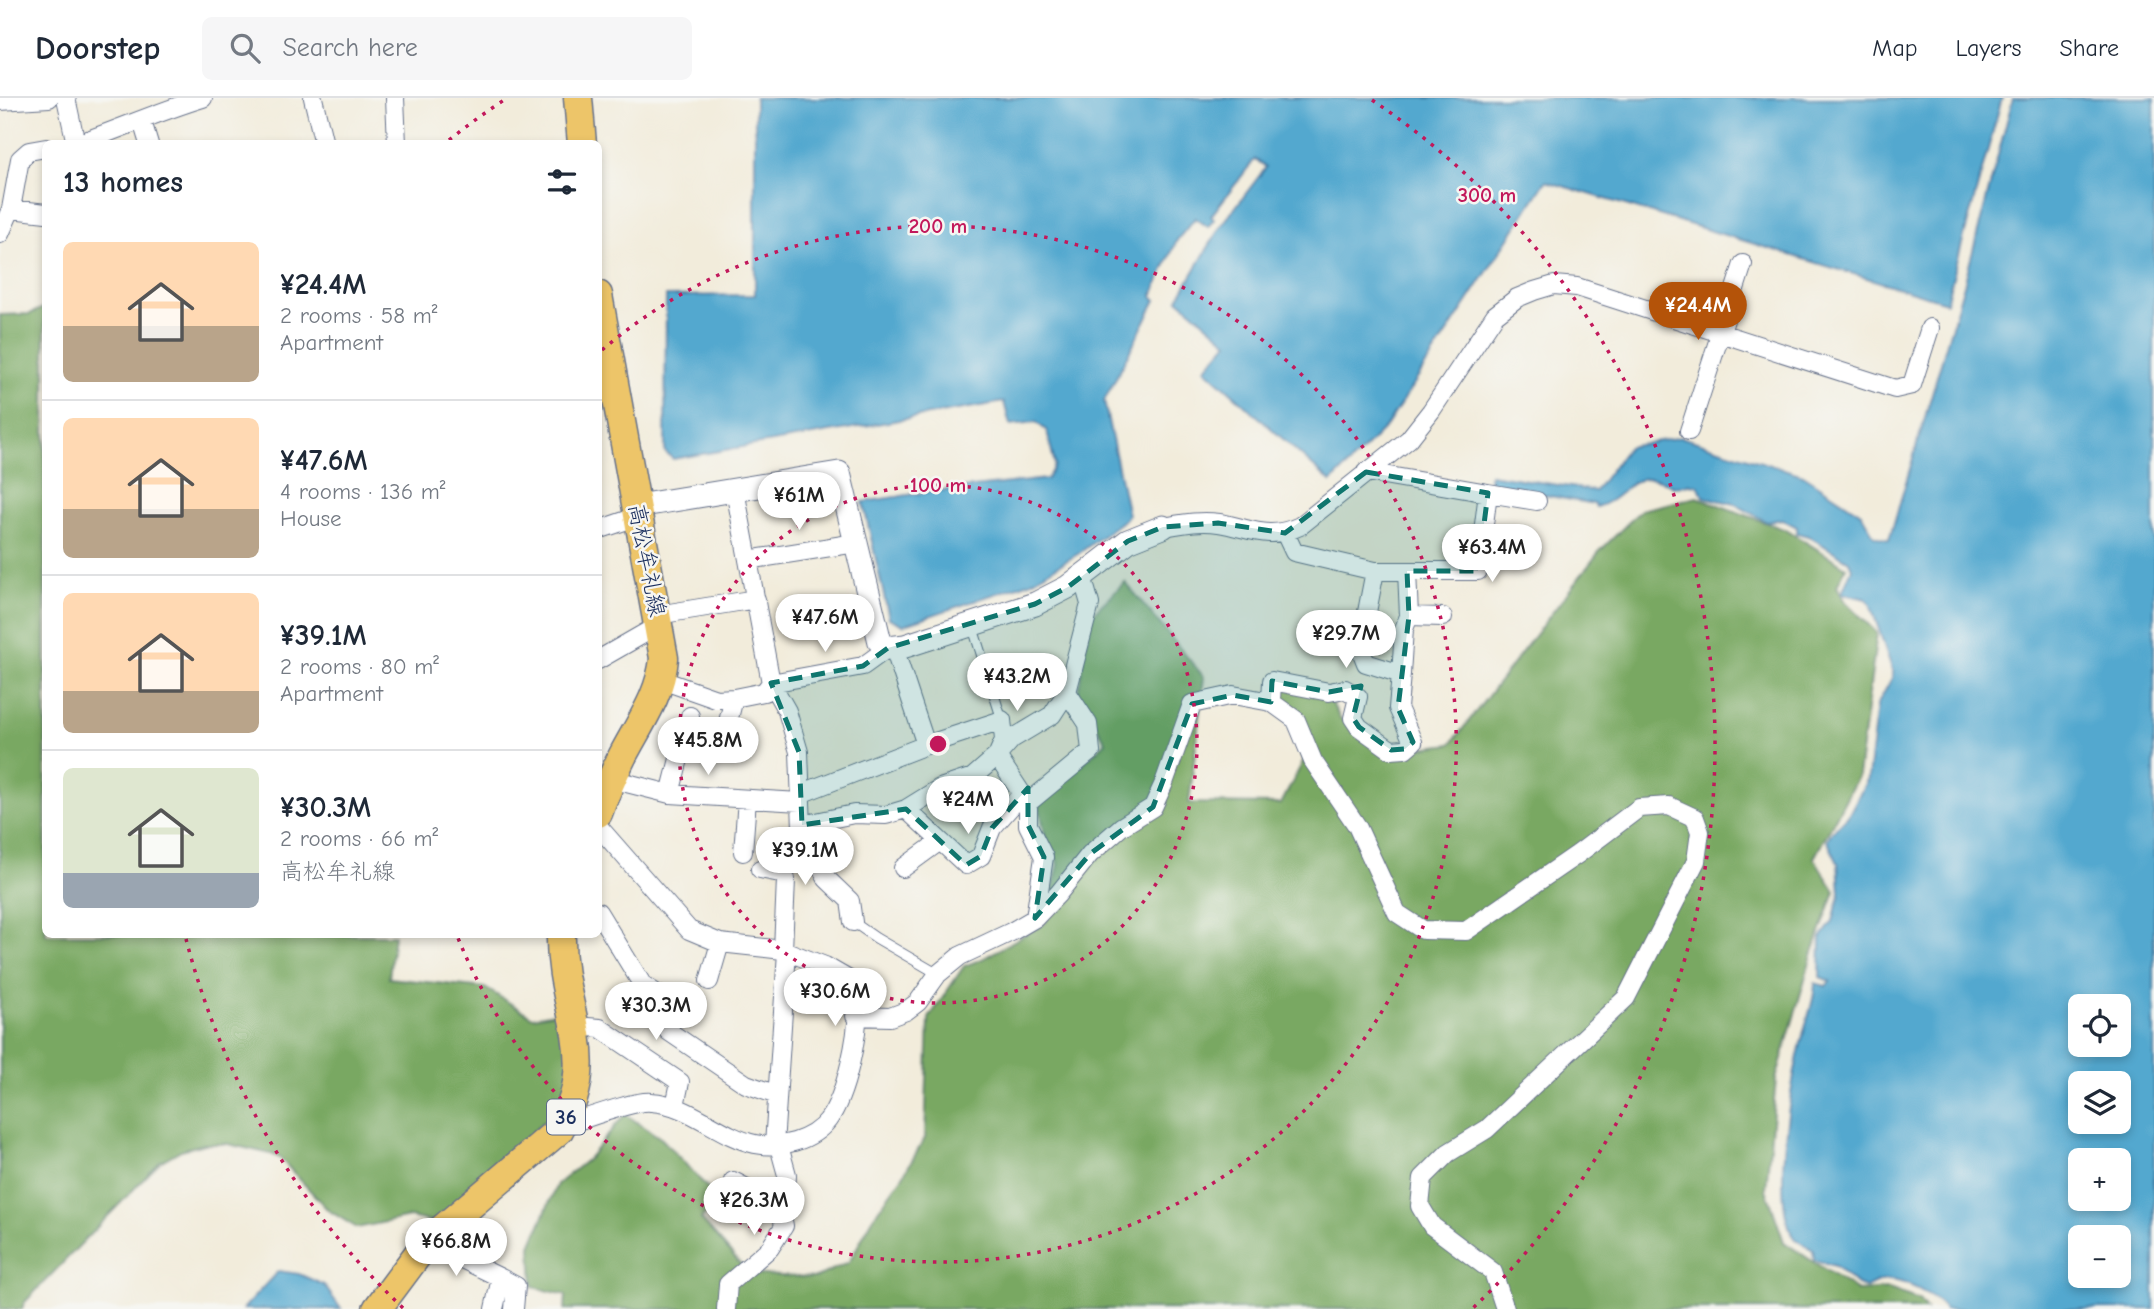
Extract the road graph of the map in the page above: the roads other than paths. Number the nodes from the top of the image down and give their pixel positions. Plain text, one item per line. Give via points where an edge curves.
1 (49, 98) edge
2 (66, 98) edge
3 (203, 98) edge
4 (313, 98) edge
5 (395, 98) edge
6 (578, 98) edge
7 (0, 101) edge
8 (142, 121) junction
9 (76, 140) edge
10 (88, 140) edge
11 (148, 140) edge
12 (323, 140) edge
13 (397, 140) edge
14 (582, 140) edge
15 (42, 149) edge
16 (11, 209) junction
17 (42, 213) edge
18 (0, 234) edge
19 (1743, 264) dead end
20 (1930, 328) dead end
21 (1721, 333) junction
22 (602, 337) edge
23 (606, 379) edge
24 (1689, 431) dead end
25 (1366, 472) junction
26 (735, 490) junction
27 (1488, 493) junction
28 (1537, 502) dead end
29 (638, 511) junction
30 (1163, 527) joint
31 (602, 528) edge
32 (1285, 533) junction
33 (856, 543) junction
34 (748, 560) junction
35 (1375, 571) junction
36 (1407, 571) junction
37 (1082, 576) junction
38 (756, 600) junction
39 (1409, 615) junction
40 (1443, 617) dead end
41 (658, 620) junction
42 (972, 624) junction
43 (891, 648) junction
44 (602, 657) edge
45 (1401, 674) junction
46 (662, 680) junction
47 (771, 683) junction
48 (1067, 692) junction
49 (734, 698) junction
50 (1271, 702) junction
51 (690, 716) dead end
52 (1002, 720) junction
53 (725, 734) dead end
54 (926, 745) junction
55 (997, 756) junction
56 (611, 779) junction
57 (670, 794) junction
58 (800, 798) junction
59 (747, 799) junction
60 (1025, 799) junction
61 (602, 803) edge
62 (906, 810) junction
63 (802, 825) junction
64 (602, 831) edge
65 (940, 841) junction
66 (743, 852) dead end
67 (903, 868) dead end
68 (760, 869) dead end
69 (1035, 918) junction
70 (602, 919) edge
71 (853, 922) joint
72 (561, 938) edge
73 (720, 943) junction
74 (785, 951) junction
75 (938, 974) junction
76 (709, 981) dead end
77 (856, 1016) junction
78 (575, 1026) junction
79 (777, 1095) junction
80 (675, 1106) junction
81 (565, 1119) junction
82 (777, 1146) junction
83 (733, 1181) dead end
84 (780, 1205) junction
85 (428, 1242) junction
86 (501, 1278) junction
87 (377, 1309) edge
88 (494, 1309) edge
89 (514, 1309) edge
90 (726, 1309) edge
91 (1505, 1309) edge

1 - 7 street
2 - 9 street
3 - 8 street
4 - 12 street
5 - 13 street
6 - 14 main road
8 - 10 street
8 - 11 street
15 - 16 street via 20,159
16 - 17 street
16 - 18 street
19 - 21 street
20 - 21 street via 1912,385 1895,388
21 - 24 street
21 - 25 street via 1577,287 1554,285 1517,298 1495,315 1409,439
22 - 23 main road, 高松牟礼線
23 - 29 main road, 高松牟礼線
25 - 27 street
25 - 32 street
26 - 29 street
26 - 33 street via 839,473
26 - 34 street
27 - 28 street
27 - 36 street via 1478,571
29 - 31 street
29 - 41 main road, 高松牟礼線
30 - 32 street via 1218,523 1265,534
30 - 37 street via 1128,541
32 - 35 street via 1294,552
33 - 34 street
33 - 43 street via 880,642
34 - 38 street
35 - 36 street
35 - 45 street via 1360,648 1366,663
36 - 39 street
37 - 42 street via 1035,604
37 - 48 street via 1090,604
38 - 41 street
38 - 47 street
39 - 40 street
39 - 45 street
41 - 44 street
41 - 46 main road, 高松牟礼線
42 - 43 street
42 - 52 lane
43 - 47 street via 863,666
43 - 54 street
45 - 50 street via 1398,708 1413,742 1405,749 1391,750 1359,727 1353,718 1358,697 1345,689 1329,692 1272,681
46 - 49 street via 716,699
46 - 56 main road, 高松牟礼線
47 - 49 street via 764,692
47 - 58 street via 787,711 799,751
48 - 55 street via 1052,715 1012,739
48 - 60 street via 1088,724 1091,751
49 - 53 street
50 - 69 street via 1233,695 1192,704 1153,807 1090,854
50 - 91 street via 1296,720 1313,761 1357,826 1397,913 1423,930 1466,931 1639,808 1668,806 1695,818 1700,832 1696,861 1626,998 1487,1129 1448,1153 1423,1178 1420,1206 1432,1226 1493,1272
51 - 57 street
52 - 54 street
52 - 55 street via 1004,740
54 - 58 street
55 - 60 street
55 - 62 street via 973,777 940,788
56 - 57 street
56 - 61 main road, 高松牟礼線
57 - 59 street
58 - 59 street
58 - 63 street
59 - 66 street
60 - 65 street via 992,828 981,856 966,865
60 - 69 street via 1028,825 1044,857
62 - 63 street via 853,814
62 - 65 street
63 - 71 street via 827,879 850,901
64 - 73 street via 689,930
65 - 67 street
68 - 74 street via 786,879
69 - 75 street via 960,956
70 - 79 street via 642,984 676,1009 668,1031 746,1084
71 - 75 lane
72 - 78 main road, 36 via 560,960
73 - 74 street
73 - 76 street
74 - 77 street via 851,981
74 - 79 street
75 - 77 street via 906,1011 890,1017
77 - 82 street via 843,1092 827,1121 804,1139
78 - 80 street via 600,1028 680,1082
78 - 81 main road, 36 via 580,1069
79 - 82 street
80 - 81 street via 649,1101 574,1122
80 - 82 street via 754,1144
81 - 85 main road, 36 via 559,1130
82 - 84 street via 787,1175
83 - 84 street
84 - 90 street via 783,1226 770,1248 728,1284
85 - 86 street
85 - 87 main road, 36
86 - 88 street
86 - 89 street via 516,1286

